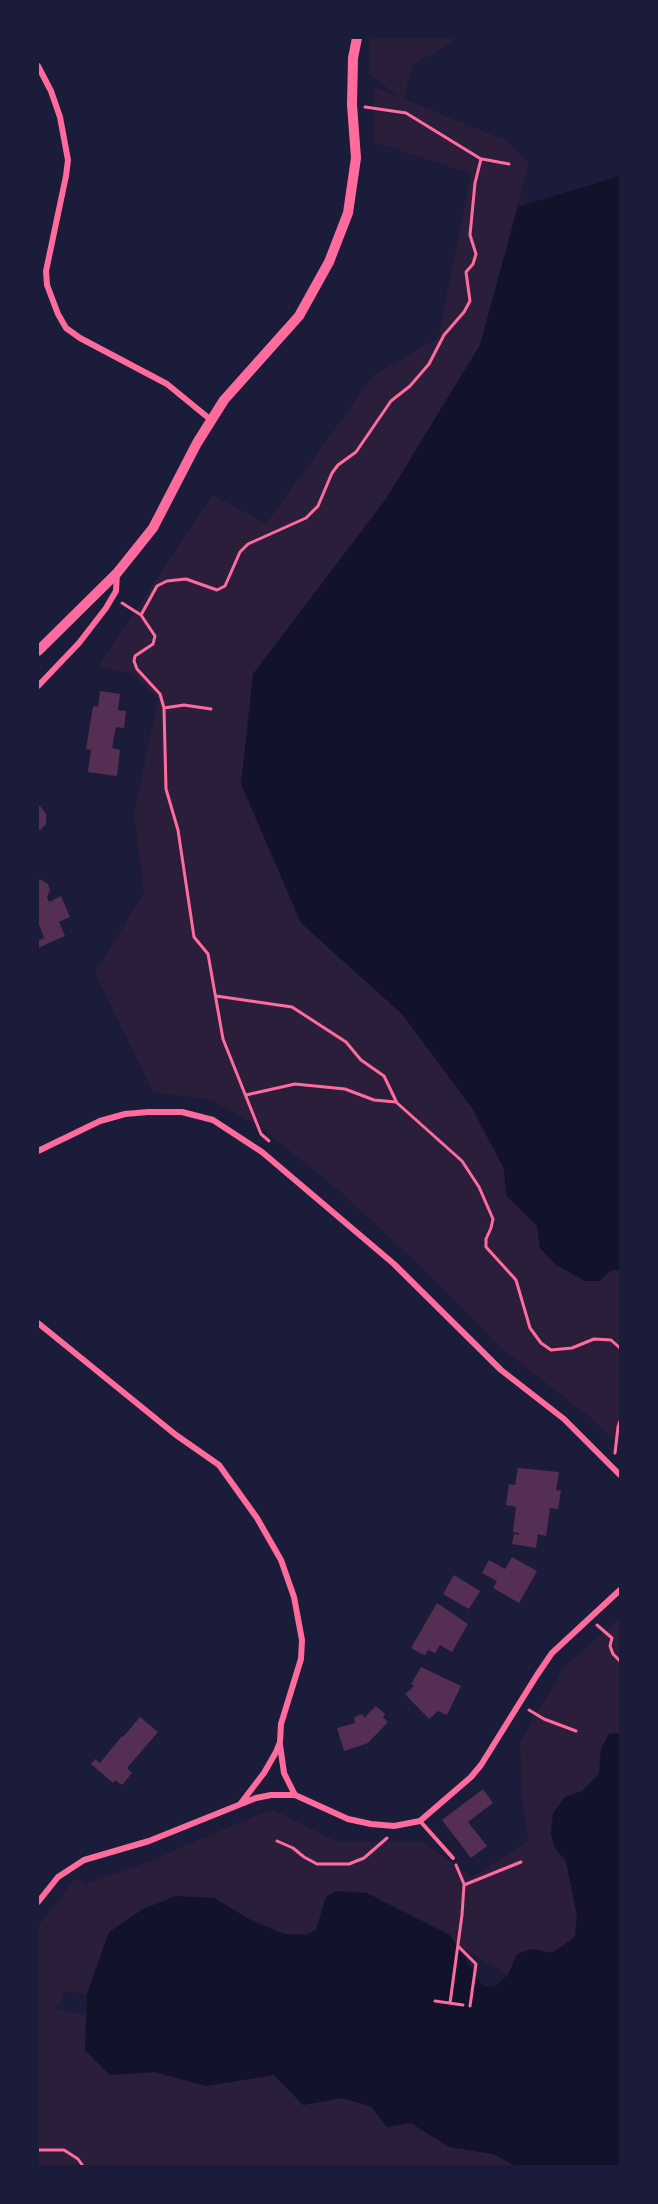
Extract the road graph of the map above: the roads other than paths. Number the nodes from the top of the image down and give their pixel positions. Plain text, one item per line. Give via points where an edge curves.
1 (357, 38) edge
2 (38, 66) edge
3 (211, 420) junction
4 (117, 573) junction
5 (38, 651) edge
6 (38, 686) edge
7 (38, 1151) edge
8 (38, 1323) edge
9 (621, 1475) edge
10 (621, 1590) edge
11 (280, 1742) junction
12 (295, 1795) junction
13 (240, 1805) junction
14 (420, 1821) junction
15 (453, 1858) road end
16 (38, 1902) edge

1 - 3 main road via 352,105 356,158 348,213 329,262 299,316
2 - 3 street via 60,117 68,160 46,271 58,314 66,328 80,338 167,384
3 - 4 main road via 153,528
4 - 5 main road
4 - 6 street via 113,597 79,643
7 - 9 street via 112,1116 182,1112 213,1120 275,1162 394,1264 501,1370 564,1419
8 - 11 street via 159,1422 219,1465 281,1560 294,1597 302,1640 301,1659 281,1724
10 - 14 street via 552,1653 482,1765
11 - 12 street via 284,1773
11 - 13 street via 264,1773
12 - 13 street via 271,1795
12 - 14 street via 348,1820 394,1826
13 - 16 street via 148,1842 84,1860 58,1877
14 - 15 lane

